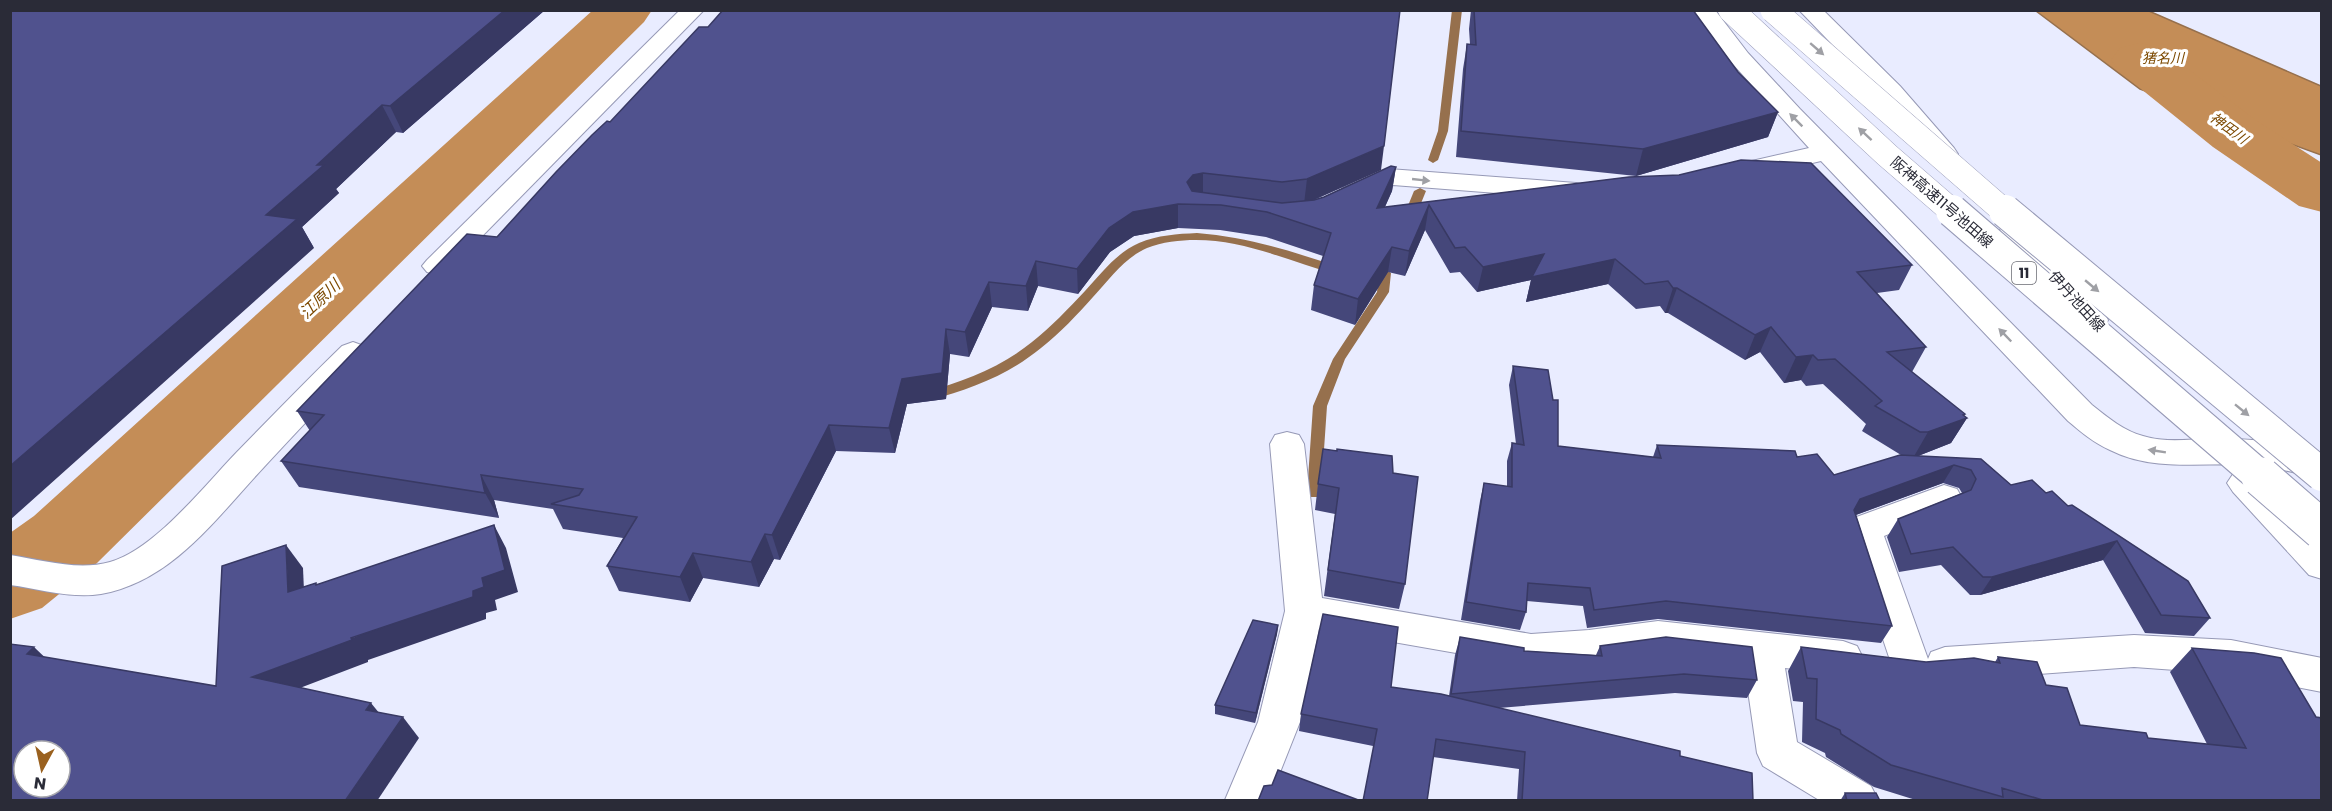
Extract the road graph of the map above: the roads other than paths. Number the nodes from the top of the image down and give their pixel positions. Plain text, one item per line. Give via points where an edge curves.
1 (693, 10) edge
2 (1703, 10) edge
3 (1731, 10) edge
4 (1773, 10) edge
5 (1810, 10) edge
6 (1828, 151) junction
7 (1715, 178) edge
8 (1600, 192) edge
9 (1328, 206) edge
10 (415, 289) edge
11 (375, 330) edge
12 (1287, 444) dead end
13 (2215, 451) junction
14 (2322, 467) edge
15 (2322, 474) edge
16 (1944, 498) edge
17 (2322, 530) edge
18 (2322, 564) edge
19 (10, 570) edge
20 (1304, 611) junction
21 (1762, 648) junction
22 (1910, 666) junction
23 (2322, 675) edge
24 (1247, 801) edge
25 (1856, 801) edge

1 - 10 main road
6 -> 2 main road via 1740,58
17 -> 3 main road, 阪神高速11号池田線 / 11, bridge via 1887,155
4 -> 15 main road, 11, bridge via 2095,289
5 - 13 main road, 伊丹池田線 via 1910,111 1956,167
6 - 7 main road
13 -> 6 main road via 2167,452 2137,447 2108,435 2050,382
9 -> 8 main road via 1389,177
11 - 19 main road via 188,527 152,558 102,579 71,579
12 - 20 main road
13 - 14 main road via 2284,456
13 - 18 main road, 伊丹池田線
16 - 22 main road via 1864,529
20 - 21 main road via 1531,650 1658,637
20 - 24 main road via 1279,722
21 - 22 main road
21 - 25 main road via 1778,753
22 - 23 main road via 2134,651 2231,657

